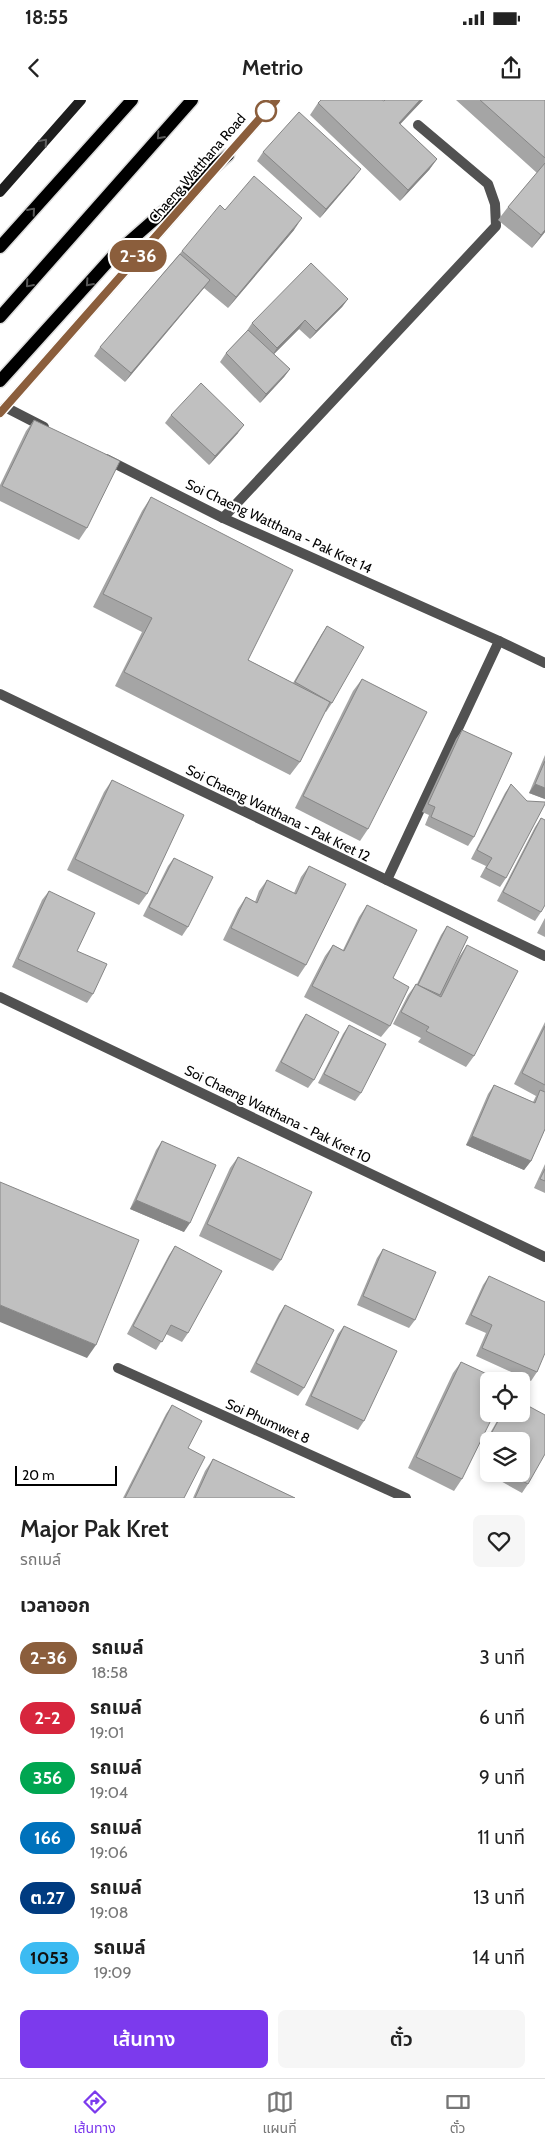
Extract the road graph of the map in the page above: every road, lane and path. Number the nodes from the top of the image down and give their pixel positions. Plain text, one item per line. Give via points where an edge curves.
1 (81, 100) edge
2 (132, 100) edge
3 (192, 100) edge
4 (276, 100) edge
5 (418, 125) edge
6 (228, 155) junction
7 (0, 192) edge
8 (0, 247) edge
9 (0, 317) edge
10 (0, 382) edge
11 (2, 410) edge
12 (57, 434) edge
13 (92, 452) edge
14 (223, 518) junction
15 (499, 641) junction
16 (545, 663) edge
17 (0, 694) edge
18 (387, 880) junction
19 (545, 956) edge
20 (0, 997) edge
21 (545, 1257) edge
22 (118, 1368) dead end
23 (406, 1498) edge

7 -> 1 main road
8 -> 2 main road
3 -> 9 main road
4 - 6 main road, Chaeng Watthana Road
5 - 14 street via 488,184 496,226
6 -> 10 main road via 114,255
6 - 11 main road, Chaeng Watthana Road
11 - 12 street
13 - 14 street, Soi Chaeng Watthana - Pak Kret 14
14 - 15 street, Soi Chaeng Watthana - Pak Kret 14
15 - 16 street, Soi Chaeng Watthana - Pak Kret 14
15 - 18 street
17 - 18 street, Soi Chaeng Watthana - Pak Kret 12
18 - 19 street, Soi Chaeng Watthana - Pak Kret 12
20 - 21 street, Soi Chaeng Watthana - Pak Kret 10
22 - 23 street, Soi Phumwet 8

